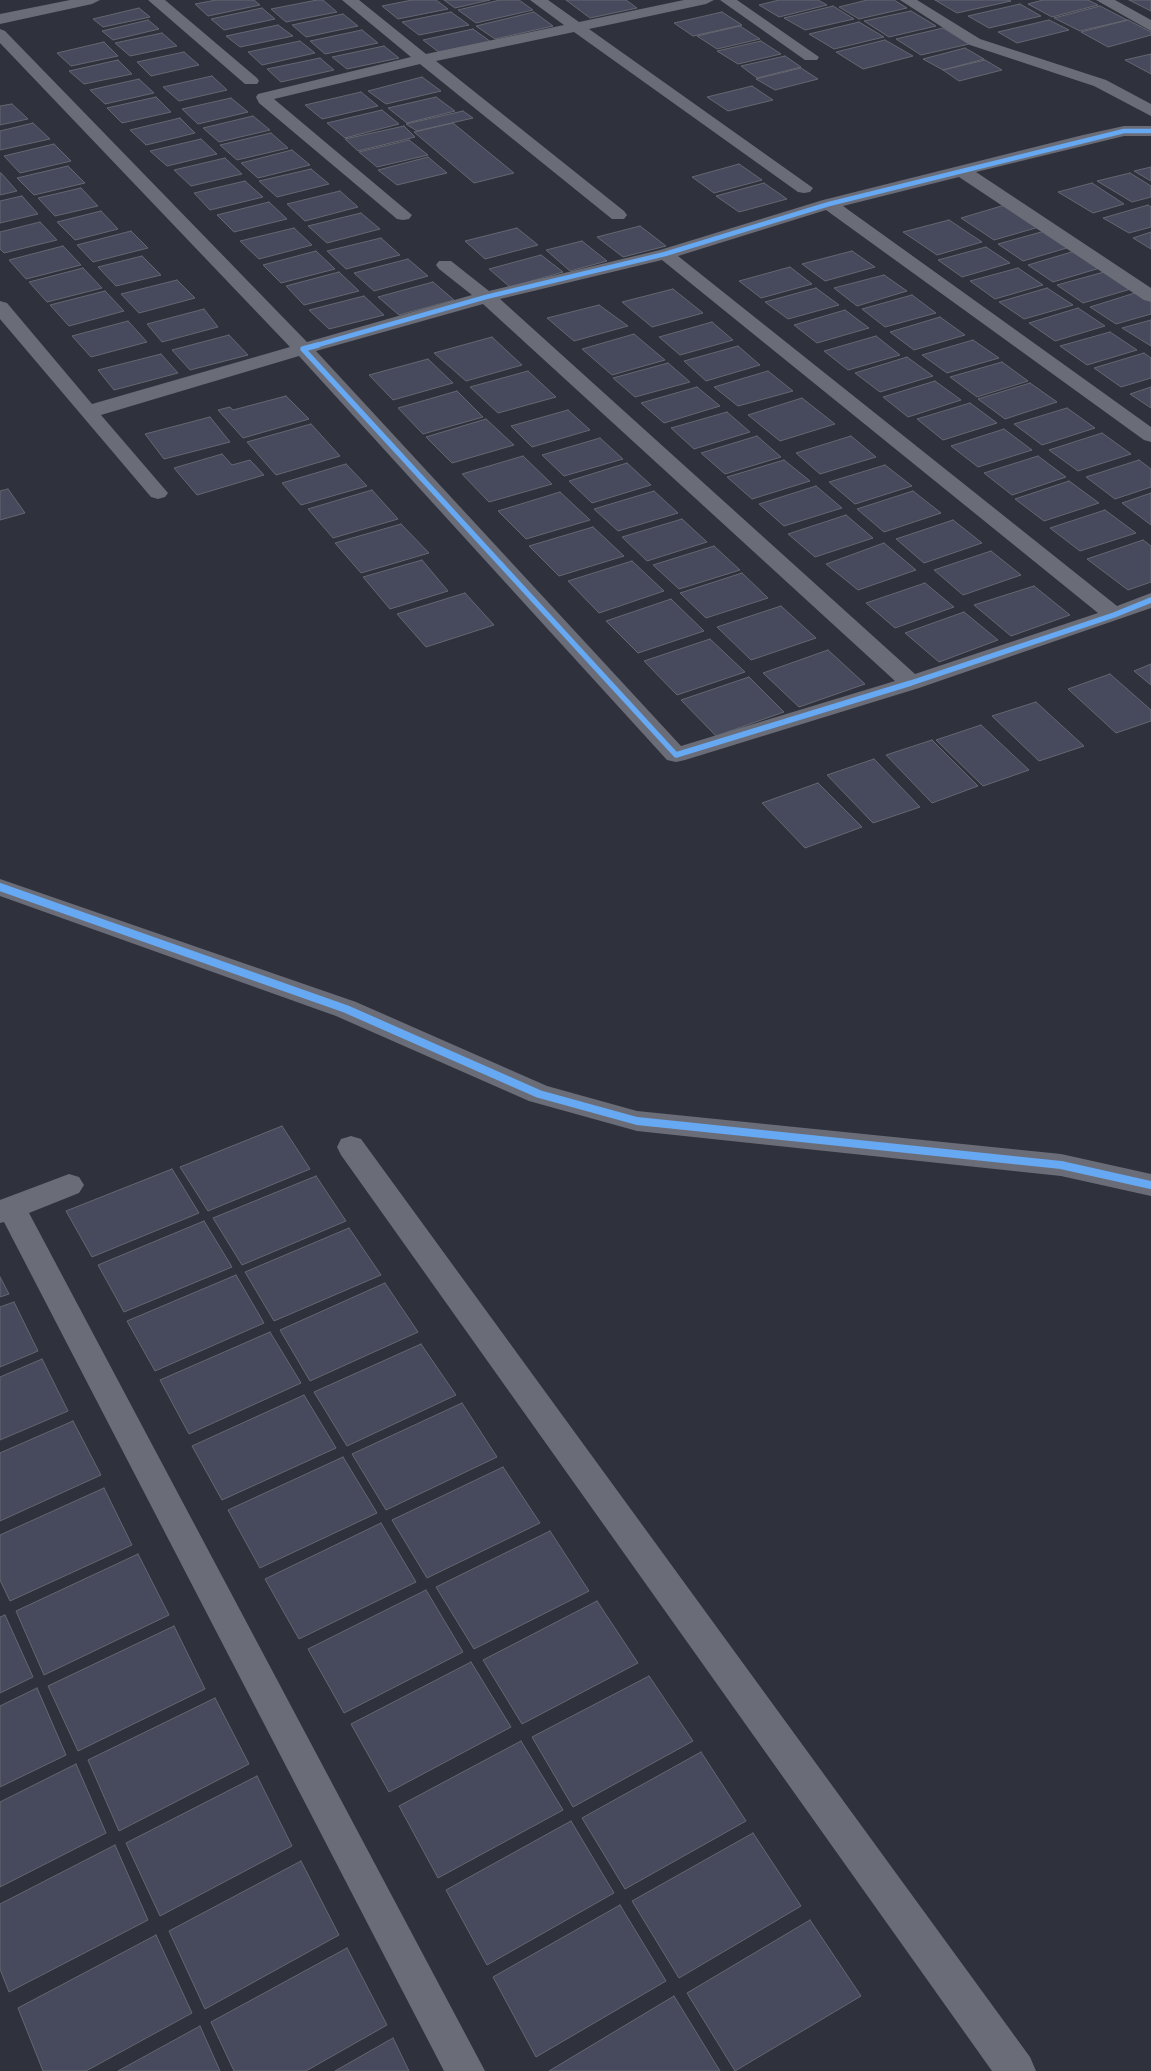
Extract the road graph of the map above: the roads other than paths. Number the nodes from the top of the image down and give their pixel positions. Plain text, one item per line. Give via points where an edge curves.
1 (92, 0) edge
2 (156, 0) edge
3 (350, 0) edge
4 (538, 0) edge
5 (706, 0) edge
6 (728, 0) edge
7 (907, 0) edge
8 (1104, 0) edge
9 (0, 19) edge
10 (1151, 26) edge
11 (576, 27) junction
12 (0, 34) edge
13 (811, 57) dead end
14 (423, 59) junction
15 (251, 81) dead end
16 (1151, 111) edge
17 (1151, 121) edge
18 (1124, 131) junction
19 (1151, 131) edge
20 (1151, 146) edge
21 (962, 171) junction
22 (804, 188) dead end
23 (829, 204) junction
24 (404, 215) dead end
25 (618, 215) dead end
26 (664, 254) junction
27 (445, 265) dead end
28 (1151, 296) edge
29 (486, 298) junction
30 (0, 307) edge
31 (303, 349) junction
32 (88, 412) junction
33 (1151, 436) edge
34 (158, 492) dead end
35 (1151, 600) edge
36 (1114, 615) junction
37 (911, 683) junction
38 (0, 887) edge
39 (351, 1147) dead end
40 (1151, 1184) edge
41 (69, 1185) dead end
42 (6, 1210) edge
43 (465, 2071) edge
44 (1016, 2071) edge

1 - 9 street
2 - 15 street
3 - 14 street
4 - 11 street
5 - 11 street
6 - 13 street
7 - 16 street via 976,42 1100,83
8 - 10 street
11 - 14 street
11 - 22 street
12 - 31 street
14 - 24 street via 264,96
14 - 25 street
17 - 18 street via 1142,121
18 - 19 street
18 - 20 street
18 - 21 street
21 - 23 street
21 - 28 street
23 - 26 street
23 - 33 street
26 - 29 street
26 - 36 street
27 - 29 street
29 - 31 street
29 - 37 street
30 - 32 street
31 - 32 street
31 - 37 street via 676,755
32 - 34 street
35 - 36 street
36 - 37 street
38 - 40 street via 346,1009 539,1094 637,1121 1061,1165
39 - 44 street
41 - 42 street
42 - 43 street

